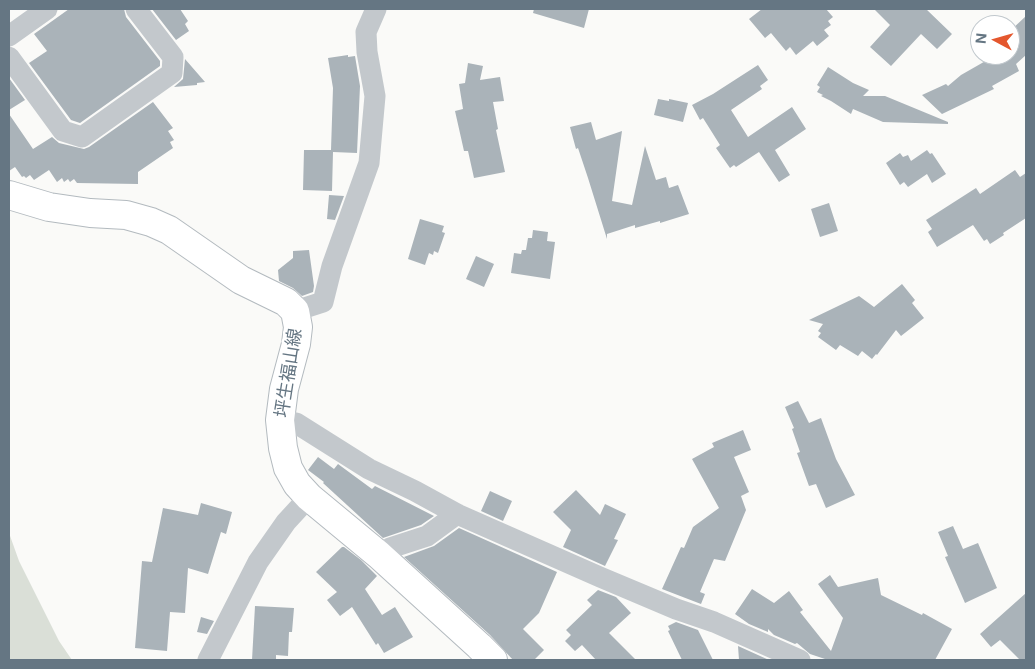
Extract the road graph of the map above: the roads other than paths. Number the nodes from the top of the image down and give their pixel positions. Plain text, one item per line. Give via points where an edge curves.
1 (47, 9) edge
2 (136, 9) edge
3 (376, 9) edge
4 (9, 36) edge
5 (9, 57) edge
6 (9, 195) edge
7 (296, 311) junction
8 (280, 420) junction
9 (309, 497) junction
10 (457, 514) junction
11 (379, 555) junction
12 (208, 660) edge
13 (492, 660) edge
14 (800, 660) edge

1 - 4 street
2 - 5 street via 172,57 172,73 82,138 63,131
3 - 7 street via 366,32 376,96 368,163 332,266 323,302
6 - 7 main road, 坪生福山線 via 49,207 126,215 151,222 170,230 241,280 286,302
7 - 8 main road, 坪生福山線 via 296,344
8 - 9 main road, 坪生福山線 via 288,468
8 - 10 street via 296,422 368,468
9 - 11 main road, 坪生福山線
9 - 12 street via 286,522 258,562
10 - 11 street via 426,536
10 - 14 street
11 - 13 main road, 坪生福山線

